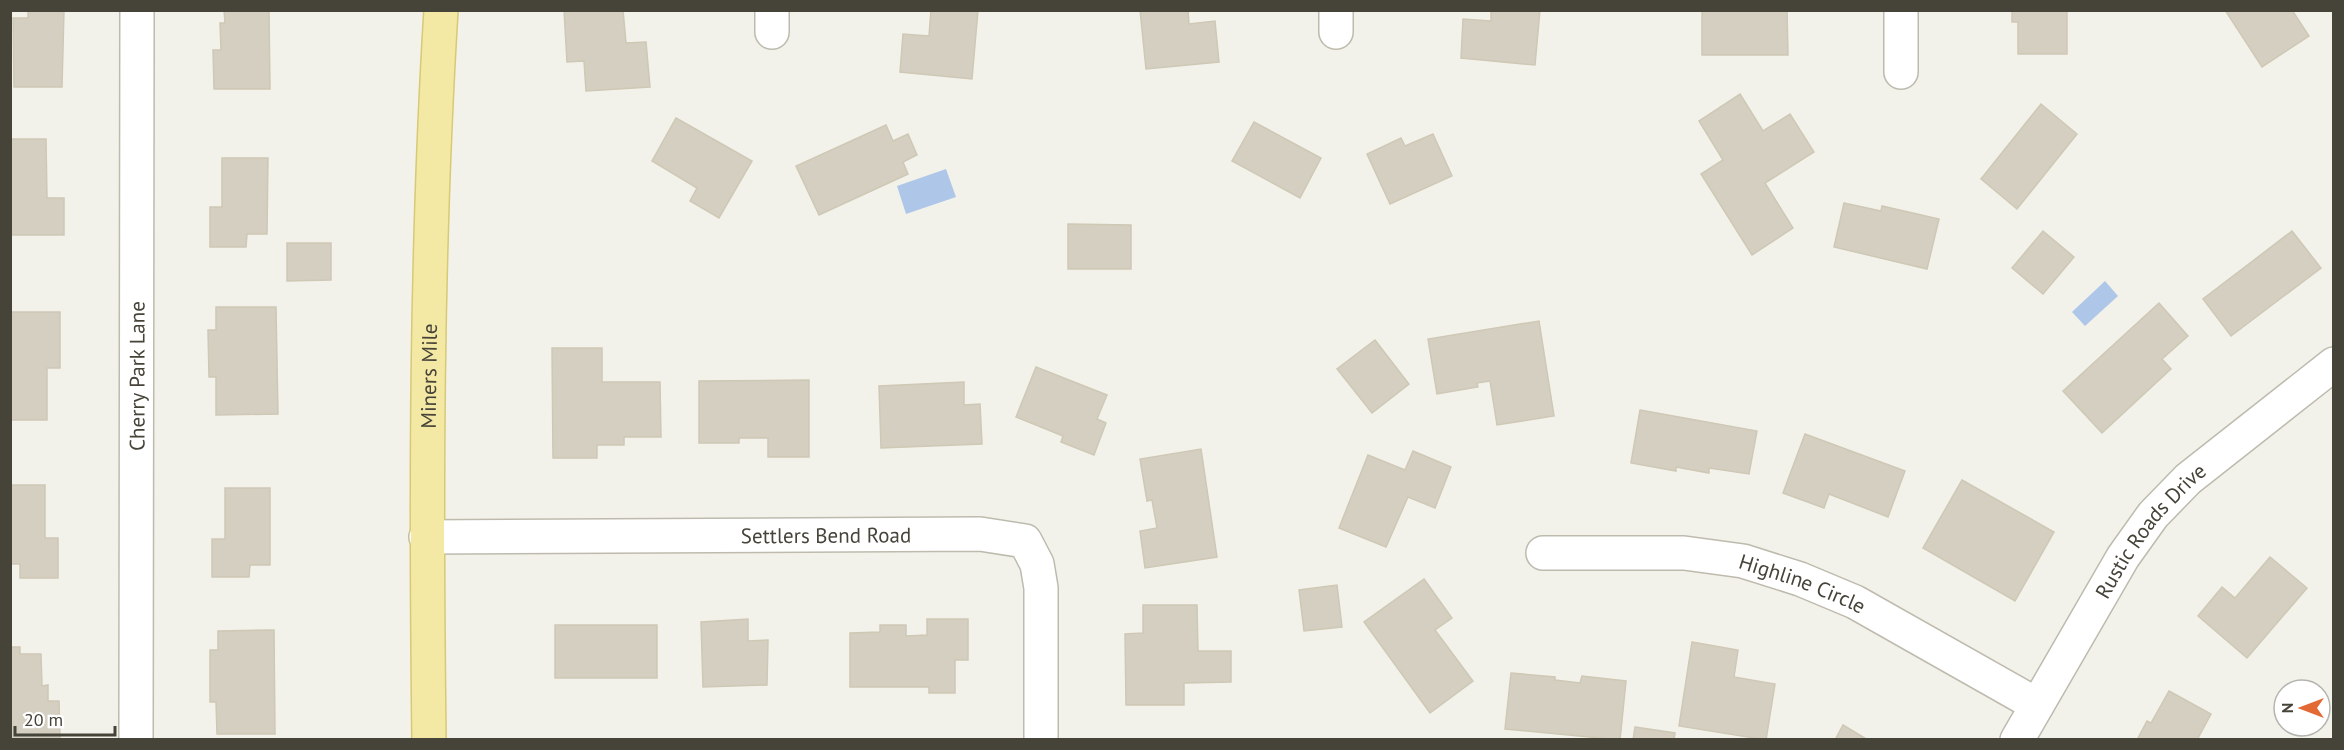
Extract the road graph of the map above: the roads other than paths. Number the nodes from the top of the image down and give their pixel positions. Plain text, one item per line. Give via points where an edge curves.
1 (137, 10) edge
2 (441, 10) edge
3 (1901, 10) edge
4 (1901, 72) dead end
5 (2334, 364) edge
6 (426, 537) junction
7 (1542, 553) dead end
8 (2037, 705) junction
9 (136, 740) edge
10 (429, 740) edge
11 (1041, 740) edge
12 (2017, 740) edge

1 - 9 street, Cherry Park Lane
2 - 6 main road, Miners Mile via 433,138
3 - 4 street
5 - 8 street, Rustic Roads Drive via 2188,479 2153,515 2123,557
6 - 10 main road, Miners Mile
6 - 11 street, Settlers Bend Road via 980,534 1025,541 1037,564 1041,588
7 - 8 street, Highline Circle via 1684,553 1743,561 1800,579 1855,603
8 - 12 street, Rustic Roads Drive

